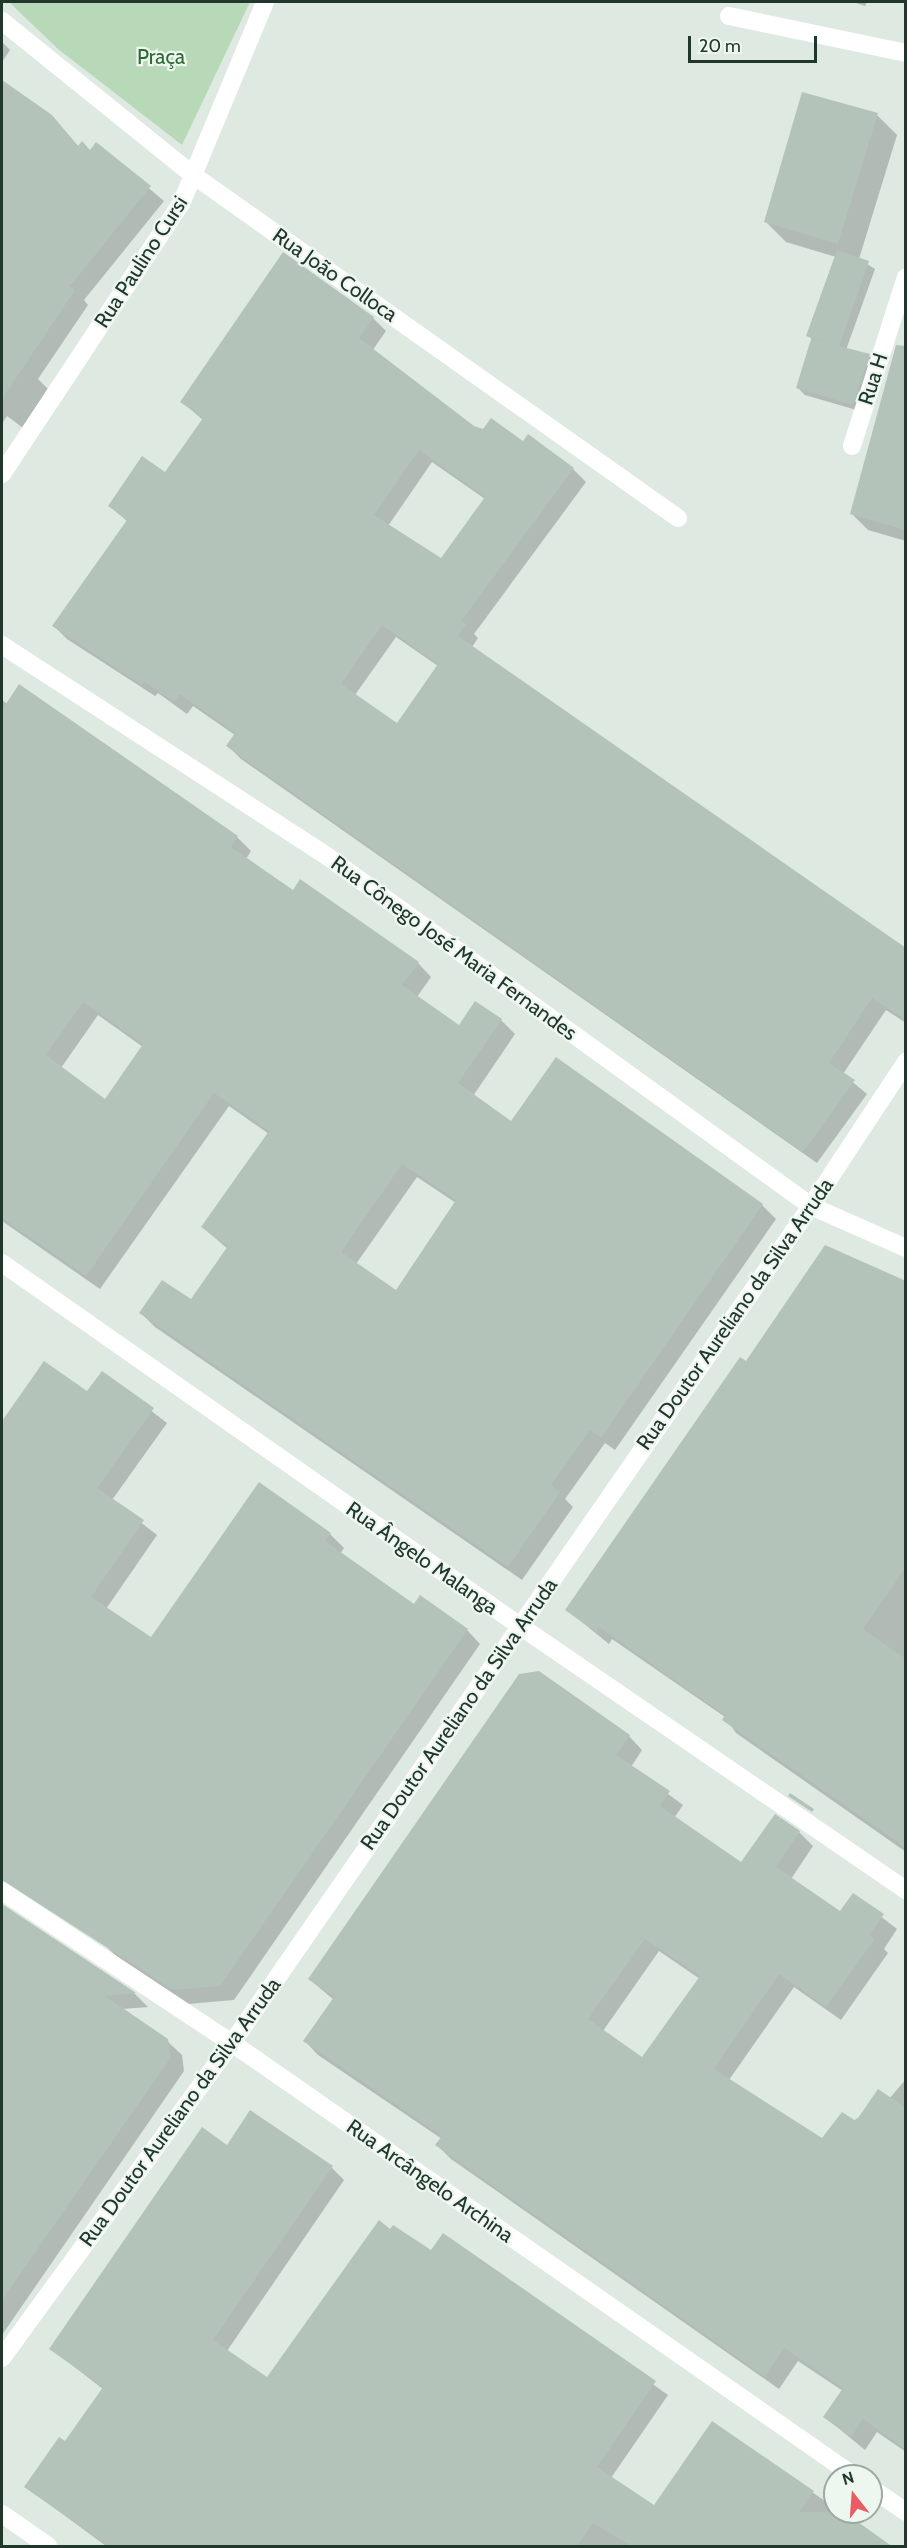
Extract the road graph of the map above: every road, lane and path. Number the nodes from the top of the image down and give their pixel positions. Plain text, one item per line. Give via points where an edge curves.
1 (264, 2) edge
2 (729, 16) dead end
3 (2, 21) edge
4 (906, 52) edge
5 (193, 175) junction
6 (906, 277) edge
7 (852, 446) dead end
8 (2, 474) edge
9 (678, 518) dead end
10 (2, 645) edge
11 (906, 1062) edge
12 (811, 1206) junction
13 (906, 1248) edge
14 (2, 1263) edge
15 (520, 1626) junction
16 (906, 1890) edge
17 (2, 1891) edge
18 (232, 2043) junction
19 (2, 2358) edge
20 (837, 2464) edge
21 (883, 2496) edge
22 (906, 2512) edge
23 (2, 2514) edge
24 (48, 2547) edge

1 - 5 street, Rua Paulino Cursi
2 - 4 street
3 - 5 street, Rua João Colloca
5 - 8 street, Rua Paulino Cursi via 181,204
5 - 9 street, Rua João Colloca
6 - 7 street, Rua H
10 - 12 street, Rua Cônego José Maria Fernandes via 328,857
11 - 12 street, Rua Doutor Aureliano da Silva Arruda
12 - 13 street, Rua Cônego José Maria Fernandes
12 - 15 street, Rua Doutor Aureliano da Silva Arruda
14 - 15 street, Rua Ângelo Malanga
15 - 16 street, Rua Ângelo Malanga
15 - 18 street, Rua Doutor Aureliano da Silva Arruda
17 - 18 street, Rua Arcângelo Archina
18 - 19 street, Rua Doutor Aureliano da Silva Arruda
18 - 20 street, Rua Arcângelo Archina
21 - 22 street
23 - 24 street

